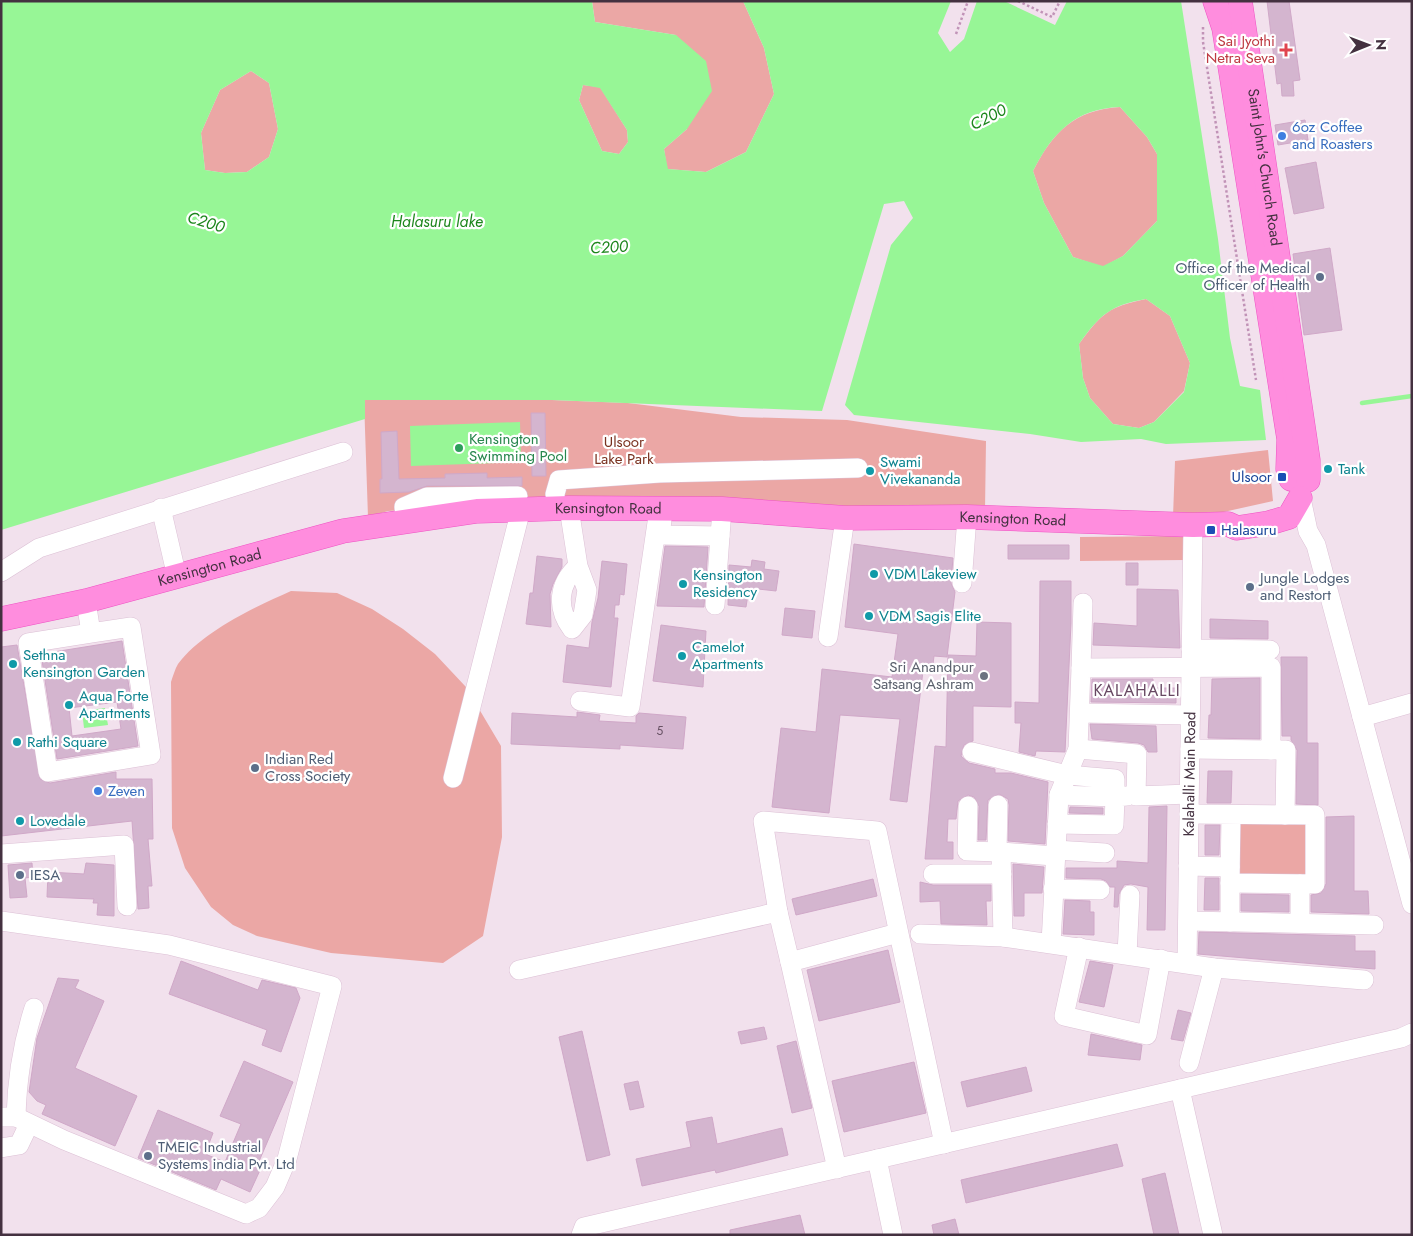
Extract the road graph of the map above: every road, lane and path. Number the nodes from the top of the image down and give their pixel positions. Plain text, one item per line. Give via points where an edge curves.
1 (968, 1) edge
2 (1018, 1) edge
3 (1060, 1) edge
4 (1215, 1) edge
5 (1240, 1) edge
6 (1203, 22) dead end
7 (956, 34) dead end
8 (1256, 380) dead end
9 (343, 452) dead end
10 (858, 468) dead end
11 (1300, 490) junction
12 (519, 503) junction
13 (161, 508) junction
14 (562, 508) junction
15 (662, 509) junction
16 (722, 509) junction
17 (968, 517) junction
18 (845, 518) junction
19 (1193, 525) junction
20 (720, 536) junction
21 (578, 566) dead end
22 (1, 572) edge
23 (177, 577) junction
24 (962, 583) dead end
25 (86, 601) junction
26 (1082, 603) dead end
27 (715, 605) dead end
28 (1, 619) edge
29 (91, 633) junction
30 (828, 637) dead end
31 (1270, 650) dead end
32 (1191, 657) junction
33 (1081, 668) junction
34 (580, 701) dead end
35 (1412, 703) edge
36 (1080, 713) junction
37 (1190, 715) junction
38 (1362, 717) junction
39 (1078, 749) junction
40 (1190, 749) junction
41 (1270, 750) junction
42 (972, 752) dead end
43 (1067, 775) junction
44 (453, 778) dead end
45 (1059, 794) junction
46 (1189, 794) junction
47 (1136, 796) junction
48 (1115, 797) junction
49 (998, 805) dead end
50 (968, 806) dead end
51 (1189, 814) junction
52 (1231, 815) junction
53 (1285, 815) junction
54 (1057, 824) junction
55 (999, 852) junction
56 (1055, 853) junction
57 (1105, 853) dead end
58 (1, 854) edge
59 (1188, 866) junction
60 (933, 874) dead end
61 (1002, 874) junction
62 (1230, 875) junction
63 (1300, 884) junction
64 (1053, 889) junction
65 (1100, 890) dead end
66 (1130, 895) dead end
67 (1412, 904) edge
68 (127, 906) dead end
69 (778, 912) junction
70 (1, 921) edge
71 (1188, 921) junction
72 (1230, 922) junction
73 (1300, 923) junction
74 (1374, 925) dead end
75 (898, 933) junction
76 (920, 934) dead end
77 (1003, 937) junction
78 (1051, 943) junction
79 (1079, 947) junction
80 (1127, 954) junction
81 (1161, 959) junction
82 (790, 962) junction
83 (1187, 963) junction
84 (1214, 968) junction
85 (519, 970) dead end
86 (1364, 980) dead end
87 (34, 1008) dead end
88 (1412, 1032) edge
89 (1189, 1063) dead end
90 (1180, 1089) junction
91 (16, 1119) edge
92 (944, 1144) junction
93 (1, 1148) edge
94 (877, 1159) junction
95 (837, 1169) junction
96 (580, 1235) edge
97 (893, 1235) edge
98 (1213, 1235) edge

1 - 7 path
2 - 3 path via 1052,17
4 - 11 main road via 1224,28 1289,439 1288,469
5 - 11 main road, Saint John's Church Road via 1306,450
6 - 8 path via 1203,42
9 - 13 street
10 - 14 street via 660,473 558,480 555,494
11 - 19 main road, Kensington Road via 1287,518 1238,528 1228,524
11 - 38 street via 1318,527 1316,545
12 - 14 main road, Kensington Road
12 - 23 main road, Kensington Road via 343,531
12 - 44 street
13 - 22 street via 39,548
13 - 23 street
14 - 15 main road, Kensington Road
14 - 21 street
15 - 16 main road, Kensington Road
15 - 20 street via 660,535
15 - 34 street via 630,707
16 - 18 main road, Kensington Road
16 - 20 street
17 - 18 main road, Kensington Road
17 - 19 main road, Kensington Road
17 - 24 street
18 - 30 street
19 - 32 street, Kalahalli Main Road
20 - 27 street
23 - 25 main road, Kensington Road
25 - 28 main road, Kensington Road
25 - 29 street
26 - 33 street
29 - 29 street via 28,643 48,772 150,755 131,627
31 - 32 street
32 - 33 street
32 - 37 street, Kalahalli Main Road
32 - 41 street via 1272,667
33 - 36 street
35 - 38 street
36 - 37 street
36 - 39 street
37 - 40 street, Kalahalli Main Road
38 - 67 street
39 - 43 street
39 - 47 street via 1137,754
40 - 41 street
40 - 46 street, Kalahalli Main Road
41 - 53 street via 1286,750
42 - 43 street
43 - 45 street
43 - 48 street via 1115,778
45 - 48 street
45 - 54 street
46 - 47 street
46 - 51 street, Kalahalli Main Road
47 - 48 street
48 - 54 street via 1114,825
49 - 55 street
50 - 55 street via 967,851
51 - 52 street
51 - 59 street, Kalahalli Main Road
52 - 53 street
52 - 62 street
53 - 63 street via 1315,815 1315,884
54 - 56 street
55 - 56 street
55 - 61 street
56 - 57 street
56 - 64 street
58 - 68 street via 124,845
59 - 62 street
59 - 71 street, Kalahalli Main Road
60 - 61 street
61 - 77 street
62 - 63 street
62 - 72 street
63 - 73 street
64 - 65 street
64 - 78 street
66 - 80 street
69 - 75 street via 763,822 877,831
69 - 82 street
69 - 85 street
70 - 91 street via 169,945 332,986 287,1159 275,1187 259,1208 246,1214
71 - 72 street
71 - 83 street, Kalahalli Main Road
72 - 73 street
73 - 74 street
75 - 82 street
75 - 92 street
76 - 77 street
77 - 78 street
78 - 79 street
79 - 80 street
79 - 81 street via 1064,1016 1147,1035
80 - 81 street
81 - 83 street
82 - 95 street
83 - 84 street
84 - 86 street
84 - 89 street
87 - 91 street via 20,1054
88 - 90 street via 1401,1038
90 - 92 street
90 - 98 street
91 - 93 street via 19,1145
92 - 94 street
94 - 95 street
94 - 97 street
95 - 96 street via 584,1227

